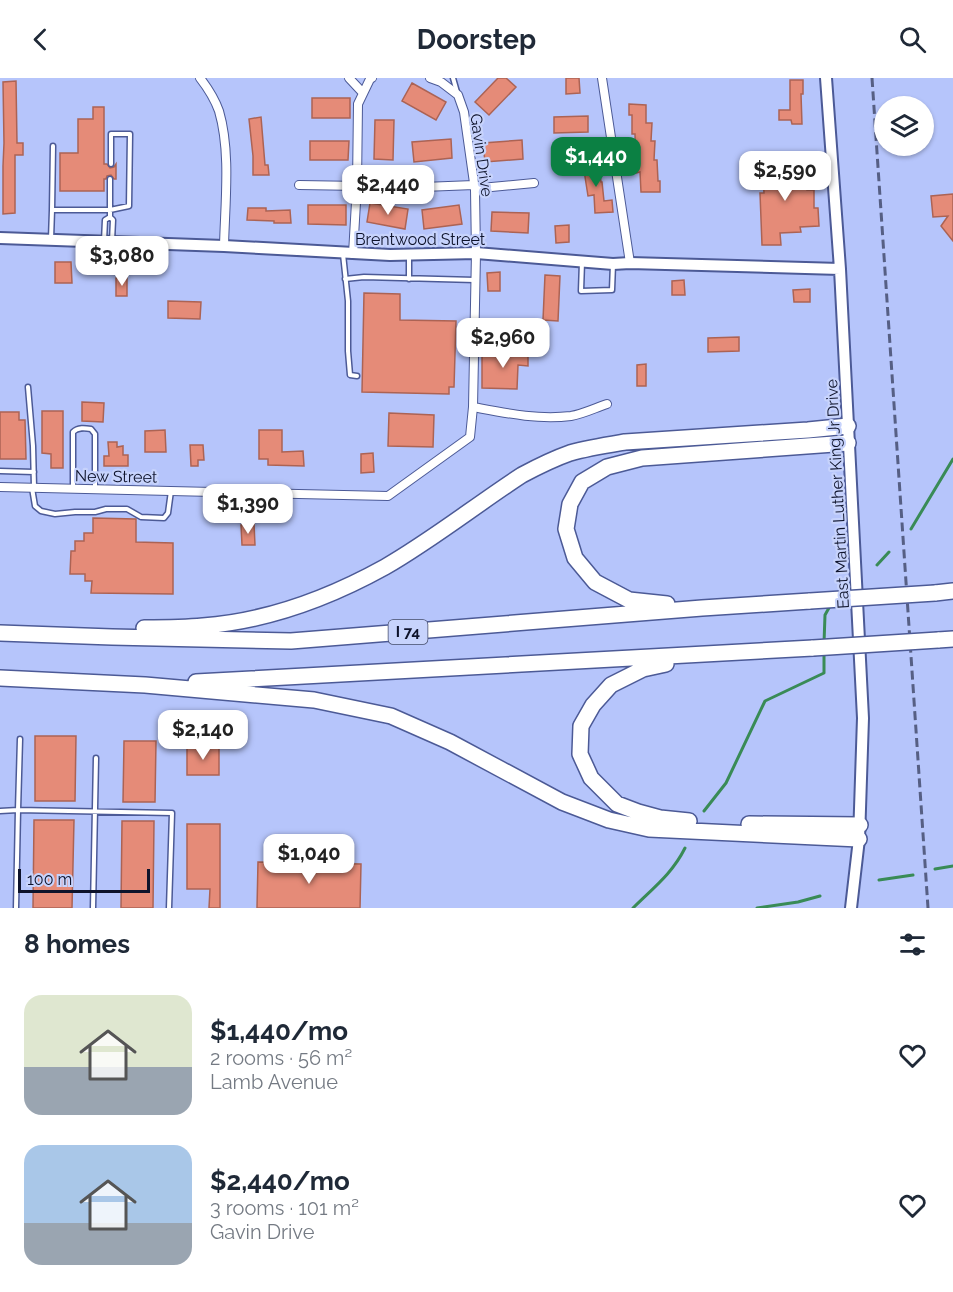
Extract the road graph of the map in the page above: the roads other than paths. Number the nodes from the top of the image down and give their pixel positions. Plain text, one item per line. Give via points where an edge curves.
1 (200, 78) edge
2 (349, 78) edge
3 (372, 78) edge
4 (430, 78) edge
5 (453, 78) edge
6 (602, 78) edge
7 (826, 78) edge
8 (363, 93) junction
9 (458, 95) junction
10 (53, 146) dead end
11 (111, 164) dead end
12 (110, 179) dead end
13 (534, 183) dead end
14 (299, 185) dead end
15 (357, 185) junction
16 (474, 185) junction
17 (52, 210) junction
18 (110, 210) junction
19 (110, 217) junction
20 (0, 238) edge
21 (51, 239) junction
22 (108, 242) junction
23 (224, 246) junction
24 (348, 253) junction
25 (476, 253) junction
26 (409, 255) junction
27 (582, 261) junction
28 (630, 263) junction
29 (613, 264) junction
30 (840, 269) junction
31 (345, 279) junction
32 (409, 279) junction
33 (475, 280) junction
34 (357, 376) dead end
35 (28, 387) dead end
36 (607, 404) dead end
37 (473, 407) junction
38 (849, 426) junction
39 (848, 443) junction
40 (0, 471) edge
41 (34, 472) junction
42 (0, 487) edge
43 (33, 487) junction
44 (73, 488) junction
45 (95, 489) junction
46 (171, 491) junction
47 (953, 591) edge
48 (702, 608) junction
49 (0, 633) edge
50 (112, 637) junction
51 (946, 639) edge
52 (707, 654) junction
53 (0, 678) edge
54 (145, 685) junction
55 (20, 740) dead end
56 (96, 758) dead end
57 (18, 810) junction
58 (0, 811) edge
59 (94, 812) junction
60 (859, 832) junction
61 (16, 908) edge
62 (93, 908) edge
63 (169, 908) edge
64 (851, 908) edge

1 - 23 street via 218,109 224,141
2 - 8 street
3 - 8 street
4 - 9 street, Gavin Drive
5 - 9 lane
6 - 28 street
7 - 30 main road, East Martin Luther King Jr Drive
8 - 15 street via 358,104
9 - 16 street, Gavin Drive via 464,111
10 - 17 lane
11 - 18 lane via 111,134 130,134 129,206
12 - 18 lane
13 - 16 street via 481,188
14 - 15 street
15 - 16 street
15 - 24 street
16 - 25 street, Gavin Drive
17 - 18 lane
17 - 21 lane
18 - 19 lane
19 - 22 lane via 114,220
19 - 22 lane via 105,220
20 - 21 main road, Brentwood Street
21 - 22 main road, Brentwood Street
22 - 23 main road, Brentwood Street
23 - 24 main road, Brentwood Street
24 - 26 main road, Brentwood Street
24 - 31 lane
25 - 26 main road, Brentwood Street
25 - 27 main road, Brentwood Street
25 - 33 street, Gavin Drive
26 - 32 lane
27 - 29 main road, Brentwood Street
27 - 29 lane via 581,291 612,290
28 - 29 main road, Brentwood Street
28 - 30 main road, Brentwood Street
30 - 38 main road, East Martin Luther King Jr Drive
31 - 32 lane
31 - 34 lane via 350,375
32 - 33 lane
33 - 37 street, New Street
35 - 41 lane
36 - 37 street via 573,416 548,417
37 - 46 street, New Street via 470,437 388,496
38 - 39 main road, East Martin Luther King Jr Drive
38 - 50 highway via 626,442 570,453 522,475 386,566 323,597 239,621 141,628
39 - 48 highway via 642,458 607,467 582,483 570,504 566,529 575,558 595,582 629,600
39 - 60 main road, East Martin Luther King Jr Drive via 863,718
40 - 41 lane
41 - 43 lane
42 - 43 street, New Street
43 - 44 street, New Street
43 - 46 lane via 34,503 41,511 55,514 127,509 141,517 158,519 168,513
44 - 45 street, New Street
44 - 45 lane via 73,432 87,428 95,434
45 - 46 street, New Street
47 - 48 highway, I 74, bridge
48 - 50 highway, I 74 via 291,641
49 - 50 highway, I 74
51 - 52 highway, bridge
52 - 54 highway
52 - 60 highway via 644,669 611,686 593,705 581,726 580,754 591,778 617,804 660,818
53 - 54 highway
54 - 60 highway via 314,700 392,716 562,802 609,820 649,829
55 - 57 lane
56 - 59 lane
57 - 58 lane
57 - 59 lane
57 - 61 lane
59 - 62 lane
59 - 63 lane via 172,813
60 - 64 main road, East Martin Luther King Jr Drive

